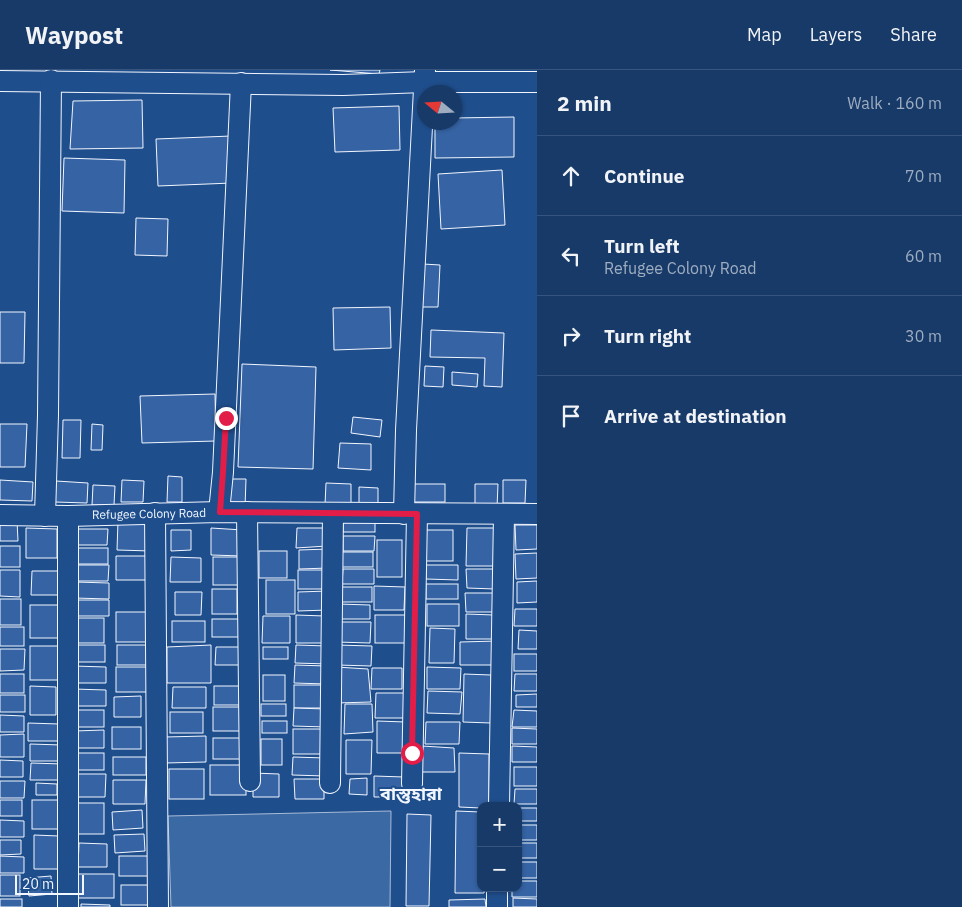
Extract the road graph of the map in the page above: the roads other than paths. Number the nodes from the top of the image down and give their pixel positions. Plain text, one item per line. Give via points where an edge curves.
1 (424, 76) edge
2 (51, 80) junction
3 (0, 81) edge
4 (537, 82) edge
5 (241, 83) junction
6 (220, 512) junction
7 (247, 512) junction
8 (155, 513) junction
9 (333, 513) junction
10 (410, 514) junction
11 (537, 514) edge
12 (504, 515) junction
13 (0, 516) edge
14 (45, 516) junction
15 (68, 516) junction
16 (250, 781) dead end
17 (330, 783) dead end
18 (412, 784) dead end
19 (499, 802) edge
20 (497, 892) edge
21 (68, 907) edge
22 (158, 907) edge
23 (497, 907) edge

1 - 4 street
1 - 5 street via 343,85
1 - 10 street via 406,430
2 - 3 street
2 - 5 street
2 - 14 street
5 - 6 street
6 - 7 street, Refugee Colony Road
6 - 8 street, Refugee Colony Road
7 - 9 street, Refugee Colony Road
7 - 16 street
8 - 15 street, Refugee Colony Road
8 - 22 street
9 - 10 street, Refugee Colony Road
9 - 17 street
10 - 12 street, Refugee Colony Road
10 - 18 street
11 - 12 street, Refugee Colony Road
12 - 19 street
13 - 14 street, Refugee Colony Road
14 - 15 street, Refugee Colony Road
15 - 21 street
20 - 23 street

